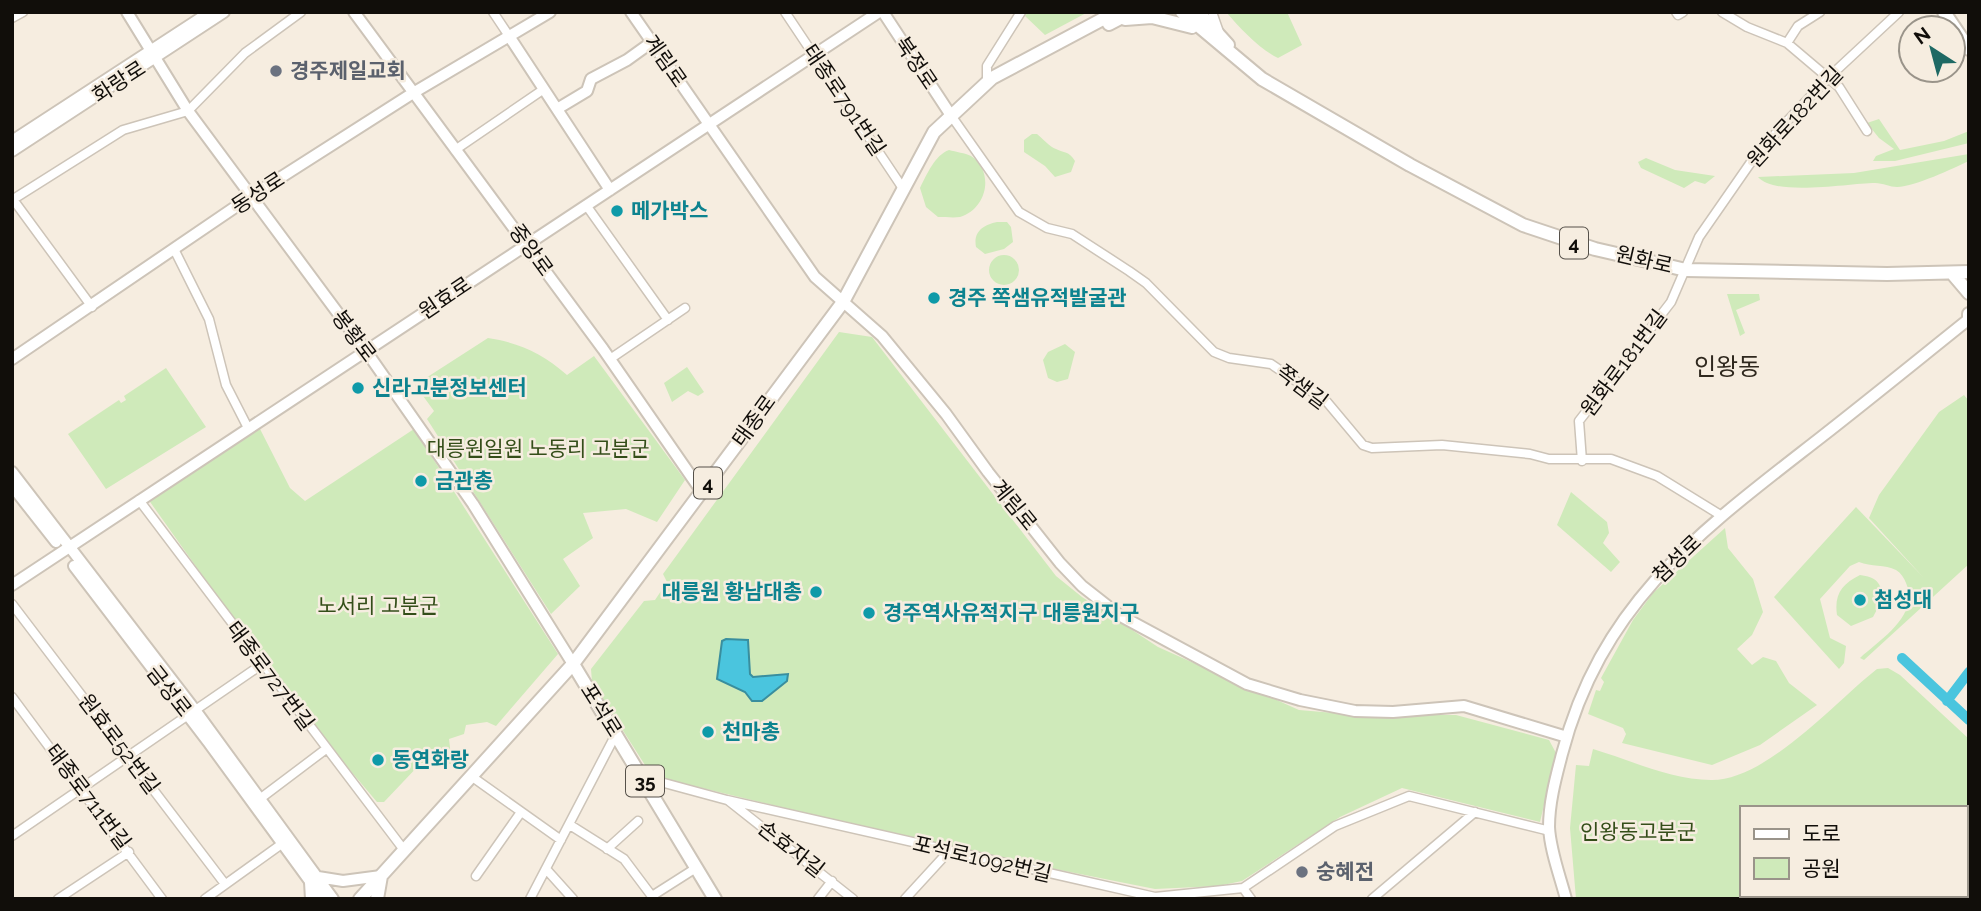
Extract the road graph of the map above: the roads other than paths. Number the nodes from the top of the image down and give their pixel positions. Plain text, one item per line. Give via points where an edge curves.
1 (23, 12) edge
2 (127, 12) edge
3 (210, 12) edge
4 (224, 12) edge
5 (301, 12) edge
6 (354, 12) edge
7 (493, 12) edge
8 (550, 12) edge
9 (631, 12) edge
10 (785, 12) edge
11 (881, 12) edge
12 (1021, 12) edge
13 (1132, 12) edge
14 (1182, 12) edge
15 (1198, 12) edge
16 (1212, 12) edge
17 (1676, 12) edge
18 (1683, 12) edge
19 (1722, 12) edge
20 (1820, 12) edge
21 (1899, 12) edge
22 (1944, 12) edge
23 (1116, 14) edge
24 (12, 18) edge
25 (1220, 35) junction
26 (509, 36) junction
27 (652, 42) junction
28 (1787, 43) junction
29 (1969, 49) edge
30 (154, 55) junction
31 (814, 55) junction
32 (1240, 63) junction
33 (1828, 78) junction
34 (987, 84) junction
35 (544, 89) junction
36 (413, 93) junction
37 (557, 109) junction
38 (188, 111) junction
39 (950, 114) junction
40 (710, 124) junction
41 (1867, 131) dead end
42 (12, 141) edge
43 (456, 150) junction
44 (12, 151) edge
45 (902, 187) junction
46 (610, 190) junction
47 (250, 197) junction
48 (13, 199) edge
49 (586, 205) junction
50 (527, 244) junction
51 (174, 250) junction
52 (1686, 270) junction
53 (1969, 272) edge
54 (1952, 273) junction
55 (1969, 293) edge
56 (843, 302) junction
57 (92, 307) junction
58 (685, 308) dead end
59 (1969, 318) edge
60 (668, 320) junction
61 (366, 351) junction
62 (12, 359) edge
63 (610, 359) junction
64 (248, 428) junction
65 (1582, 461) junction
66 (12, 472) edge
67 (12, 486) edge
68 (702, 492) junction
69 (139, 500) junction
70 (1722, 516) junction
71 (65, 549) junction
72 (12, 585) edge
73 (12, 604) edge
74 (573, 664) junction
75 (261, 665) junction
76 (14, 702) edge
77 (192, 713) junction
78 (616, 734) junction
79 (1567, 737) junction
80 (326, 749) junction
81 (129, 757) junction
82 (471, 776) junction
83 (642, 777) junction
84 (82, 789) junction
85 (261, 798) junction
86 (727, 800) junction
87 (521, 812) junction
88 (1475, 812) junction
89 (638, 821) dead end
90 (570, 825) junction
91 (1550, 831) junction
92 (12, 836) edge
93 (561, 840) junction
94 (283, 843) junction
95 (607, 849) junction
96 (404, 850) junction
97 (129, 852) junction
98 (949, 852) junction
99 (696, 868) junction
100 (546, 869) junction
101 (381, 876) junction
102 (476, 876) dead end
103 (314, 879) junction
104 (832, 881) junction
105 (225, 884) junction
106 (1243, 888) junction
107 (653, 898) edge
108 (1155, 898) edge
109 (58, 899) edge
110 (162, 899) edge
111 (205, 899) edge
112 (312, 899) edge
113 (323, 899) edge
114 (333, 899) edge
115 (360, 899) edge
116 (377, 899) edge
117 (530, 899) edge
118 (572, 899) edge
119 (715, 899) edge
120 (818, 899) edge
121 (853, 899) edge
122 (905, 899) edge
123 (1251, 899) edge
124 (1372, 899) edge
125 (1566, 899) edge

1 - 24 street
2 - 30 street, 봉황로
3 - 30 street, 화랑로
4 - 30 street, 화랑로
5 - 38 street via 245,53
6 - 36 street, 중앙로
7 - 26 street
8 - 26 street, 동성로
9 - 27 street, 계림로
10 - 31 street, 태종로791번길
11 - 31 street, 원효로
11 - 39 street, 북정로
12 - 34 street via 987,66
13 - 23 main road, 태종로 / 4
14 - 32 main road, 원화로 / 4
15 - 25 main road, 원화로
16 - 25 street
17 - 18 street
19 - 28 street
20 - 28 street via 1798,26
21 - 33 street, 원화로182번길
22 - 29 main road
23 - 32 main road via 1186,23
23 - 34 main road, 태종로 / 4 via 998,83
25 - 32 main road, 원화로
26 - 35 street
26 - 36 street, 동성로
27 - 37 street via 590,79 587,91
27 - 40 street, 계림로
28 - 33 street
30 - 38 street, 봉황로
30 - 42 street, 화랑로
30 - 44 street, 화랑로
31 - 40 street, 원효로
31 - 45 street, 태종로791번길
32 - 52 main road, 원화로 / 4 via 1523,225 1595,249
33 - 41 street via 1839,87
33 - 52 street, 원화로182번길 via 1758,152 1699,237
34 - 39 main road, 태종로 / 4
35 - 37 street
35 - 43 street
36 - 43 street, 중앙로
36 - 47 street, 동성로
37 - 46 street
38 - 47 street, 봉황로
38 - 48 street via 123,130
39 - 45 main road, 태종로 / 4
39 - 65 street, 쪽샘길 via 1021,213 1047,228 1072,234 1129,271 1214,352 1271,364 1314,391 1363,445 1441,445
40 - 46 street, 원효로
40 - 56 street, 계림로 via 816,277
43 - 50 street, 중앙로
45 - 56 main road, 태종로 / 4
46 - 49 street, 원효로
47 - 51 street, 동성로
47 - 61 street, 봉황로
48 - 57 street
49 - 50 street, 원효로
49 - 60 street
50 - 61 street, 원효로
50 - 63 street, 중앙로
51 - 57 street, 동성로
51 - 64 street via 209,319 226,385
52 - 54 main road, 원화로 / 4
52 - 65 street, 원화로181번길 via 1671,302 1579,422
53 - 54 main road, 원화로 / 4
54 - 55 main road
56 - 68 main road, 태종로 / 4
56 - 79 street, 계림로 via 882,336 1060,563 1119,615 1247,684 1300,700 1356,711 1464,706
57 - 62 street, 동성로
58 - 60 street
59 - 70 street, 첨성로
60 - 63 street
61 - 64 street, 원효로
61 - 74 street, 봉황로 via 473,504
63 - 68 street, 중앙로
64 - 69 street, 원효로
65 - 70 street, 쪽샘길 via 1611,459 1639,468
66 - 71 street, 금성로
67 - 71 street, 금성로
68 - 74 main road, 태종로 / 4
69 - 71 street, 원효로
69 - 75 street, 태종로727번길
70 - 79 street, 첨성로 via 1665,566 1615,630 1588,677
71 - 72 street, 원효로
71 - 77 street, 금성로
73 - 81 street, 원효로52번길
74 - 78 main road, 포석로 / 35
74 - 82 main road, 태종로 / 4
75 - 77 street, 금성로
75 - 80 street, 태종로727번길
76 - 84 street, 태종로711번길
77 - 81 street
77 - 85 street, 금성로
77 - 94 street, 금성로
78 - 83 main road, 포석로 / 35
78 - 90 street
79 - 91 street, 첨성로 via 1555,780
80 - 85 street
80 - 96 street, 태종로727번길
81 - 84 street
81 - 105 street, 원효로52번길
82 - 87 street
82 - 96 main road, 태종로 / 4
83 - 86 street, 포석로1092번길
83 - 99 main road, 포석로 / 35
84 - 92 street
84 - 97 street, 태종로711번길
85 - 103 street, 금성로
86 - 98 street, 포석로1092번길
86 - 104 street, 손효자길
87 - 93 street
87 - 102 street
88 - 91 street, 포석로1092번길
88 - 106 street, 포석로1092번길 via 1409,796 1335,826
88 - 124 street
89 - 95 street
90 - 93 street
90 - 95 street
91 - 125 street, 첨성로
93 - 100 street
94 - 103 street, 금성로
94 - 105 street
95 - 107 street via 624,859
96 - 101 main road, 태종로 / 4
97 - 109 street
97 - 110 street, 태종로711번길
98 - 108 street, 포석로1092번길
98 - 122 street
99 - 107 street
99 - 119 main road, 포석로 / 35
100 - 117 street
100 - 118 street
101 - 103 street
101 - 115 main road, 태종로 / 4
101 - 116 main road
103 - 112 main road
103 - 113 street, 금성로
103 - 114 street, 금성로
104 - 120 street
104 - 121 street, 손효자길
105 - 111 street
106 - 108 street, 포석로1092번길
106 - 123 street

